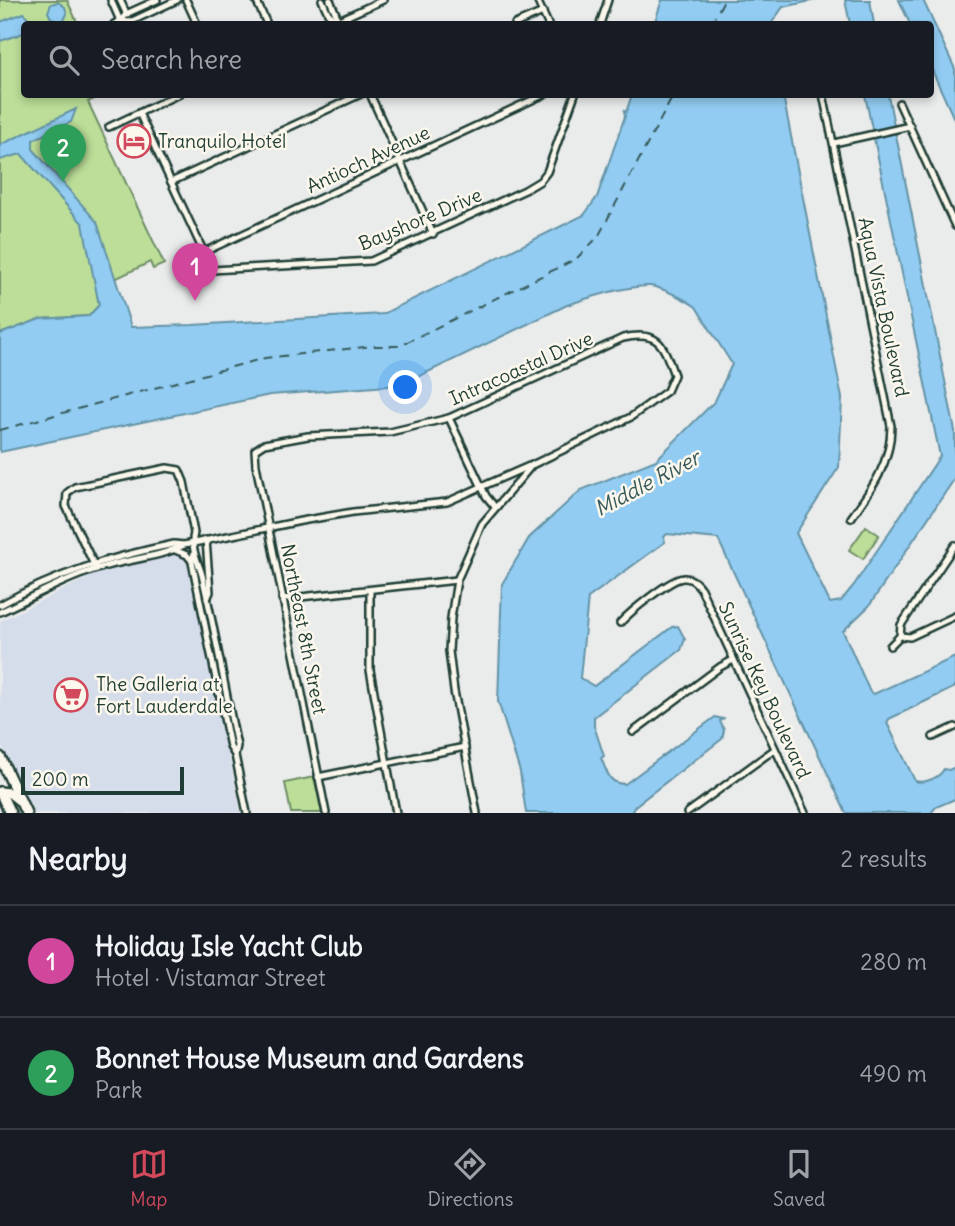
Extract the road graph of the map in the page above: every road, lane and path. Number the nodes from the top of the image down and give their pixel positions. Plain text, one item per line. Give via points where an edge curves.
1 (111, 0) edge
2 (120, 0) edge
3 (157, 0) edge
4 (177, 0) edge
5 (186, 0) edge
6 (256, 0) edge
7 (322, 0) edge
8 (330, 0) edge
9 (383, 0) edge
10 (537, 0) edge
11 (608, 0) edge
12 (543, 12) junction
13 (126, 14) junction
14 (118, 21) edge
15 (121, 21) edge
16 (130, 21) edge
17 (135, 21) edge
18 (196, 21) edge
19 (266, 21) edge
20 (333, 21) edge
21 (335, 21) edge
22 (341, 21) edge
23 (522, 21) edge
24 (547, 21) edge
25 (601, 21) edge
26 (156, 98) edge
27 (164, 98) edge
28 (352, 98) edge
29 (372, 98) edge
30 (536, 98) edge
31 (574, 98) edge
32 (824, 98) edge
33 (899, 103) dead end
34 (158, 104) junction
35 (139, 113) junction
36 (109, 127) dead end
37 (910, 127) junction
38 (834, 143) junction
39 (400, 162) junction
40 (171, 182) junction
41 (955, 226) edge
42 (433, 234) junction
43 (204, 252) junction
44 (449, 418) junction
45 (255, 450) joint
46 (532, 465) junction
47 (482, 488) junction
48 (495, 507) junction
49 (851, 518) dead end
50 (268, 527) junction
51 (206, 540) junction
52 (192, 543) junction
53 (184, 545) junction
54 (955, 545) edge
55 (175, 550) junction
56 (194, 552) junction
57 (192, 562) junction
58 (94, 566) junction
59 (457, 580) junction
60 (370, 590) junction
61 (207, 599) junction
62 (282, 599) junction
63 (0, 605) edge
64 (0, 612) edge
65 (955, 616) edge
66 (620, 623) dead end
67 (900, 636) junction
68 (890, 646) dead end
69 (733, 660) junction
70 (955, 727) edge
71 (633, 732) dead end
72 (933, 737) dead end
73 (465, 747) junction
74 (775, 749) junction
75 (235, 755) junction
76 (0, 757) edge
77 (387, 762) junction
78 (318, 778) junction
79 (0, 792) edge
80 (21, 802) junction
81 (10, 813) edge
82 (26, 813) edge
83 (247, 813) edge
84 (326, 813) edge
85 (396, 813) edge
86 (477, 813) edge
87 (687, 813) edge
88 (805, 813) edge

1 - 14 street
2 - 13 street
3 - 13 street
4 - 17 street
5 - 18 street
6 - 19 street
7 - 20 street
8 - 21 street
9 - 22 street
10 - 12 street
11 - 25 street
12 - 23 street
12 - 24 street
13 - 15 street
13 - 16 street
26 - 34 street
27 - 34 street
28 - 40 street
29 - 39 street
30 - 39 street, Antioch Avenue
31 - 42 street, Bayshore Drive via 540,181
32 - 38 street, Aqua Vista Boulevard
33 - 37 street
34 - 35 street
35 - 36 street
35 - 40 street
37 - 38 street
37 - 41 street
38 - 49 street, Aqua Vista Boulevard via 891,426 883,468
39 - 42 street
39 - 43 street, Antioch Avenue
40 - 43 street
42 - 43 street, Bayshore Drive via 360,263 212,270
44 - 45 street, Intracoastal Drive via 390,432 309,436 264,444
44 - 46 street, Intracoastal Drive via 623,338 653,337 663,347 674,375 667,391 631,417
44 - 47 street
45 - 50 street, Northeast 8th Street
46 - 47 street
46 - 48 street
47 - 48 street
47 - 50 street via 435,505 353,512
48 - 59 street via 482,524
50 - 51 street
50 - 62 street, Northeast 8th Street
51 - 52 street
51 - 61 street
52 - 53 street
52 - 56 street
52 - 58 street via 184,482 177,469 75,487 67,493 66,506
53 - 55 street
53 - 58 street
54 - 67 street via 901,625
55 - 57 street
55 - 58 street
56 - 57 street
56 - 61 street
57 - 75 street
58 - 63 street
58 - 64 street
59 - 60 street
59 - 73 street via 449,651
60 - 62 street
60 - 77 street via 370,670
61 - 75 street via 237,746
62 - 78 street, Northeast 8th Street
65 - 67 street via 906,638
66 - 69 street, Sunrise Key Boulevard via 676,580 688,578 701,589
67 - 68 street
69 - 71 street
69 - 74 street, Sunrise Key Boulevard
70 - 72 street
73 - 77 street
73 - 86 street
74 - 87 street
74 - 88 street, Sunrise Key Boulevard
75 - 83 street
76 - 80 main road
77 - 78 street
77 - 85 street
78 - 84 street, Northeast 8th Street
79 - 80 main road
79 - 81 main road
80 - 82 main road

